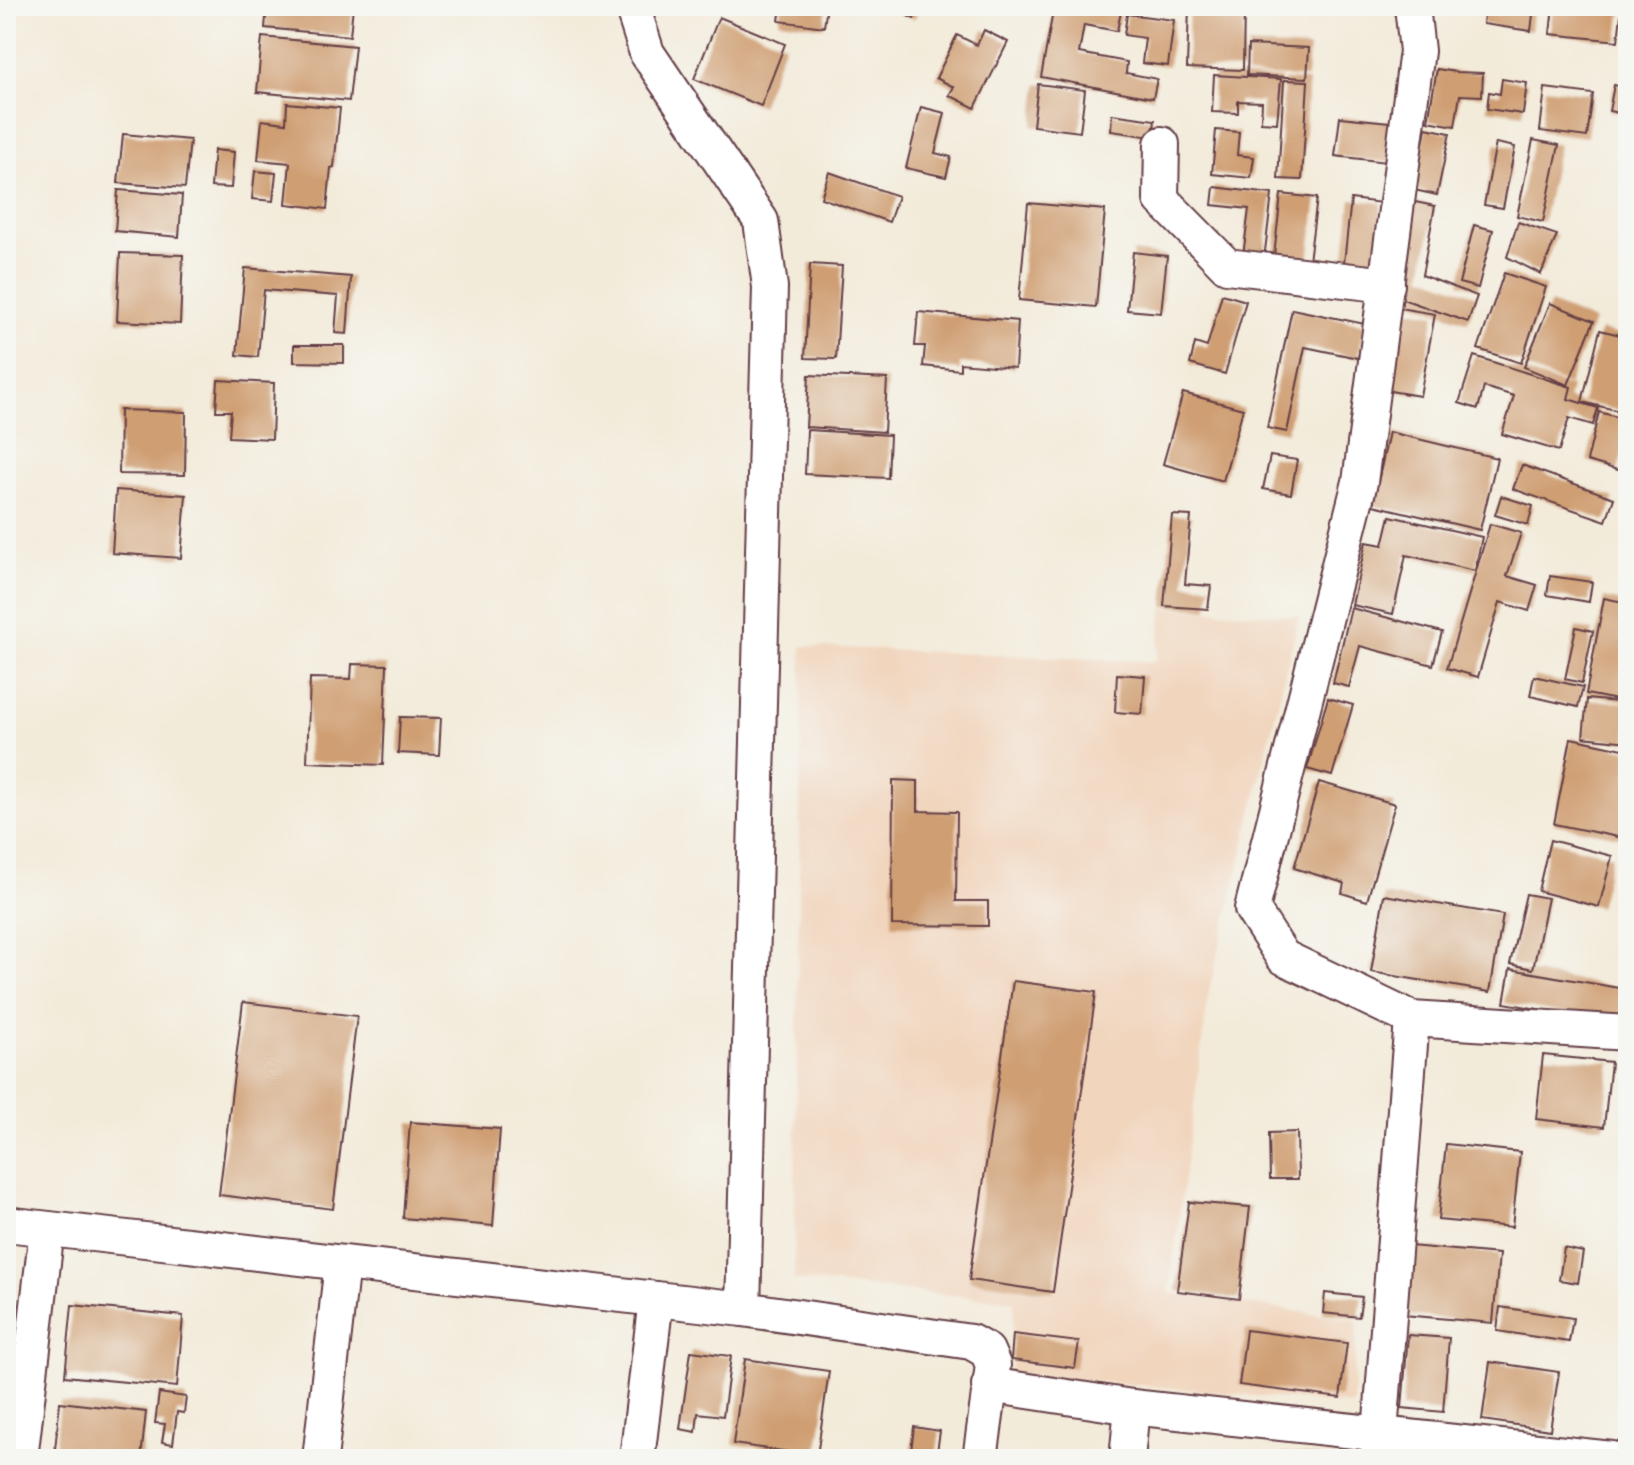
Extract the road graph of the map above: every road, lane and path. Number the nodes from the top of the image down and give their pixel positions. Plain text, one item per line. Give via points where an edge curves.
1 (632, 6) edge
2 (1412, 6) edge
3 (1162, 144) dead end
4 (1387, 285) junction
5 (1412, 1019) junction
6 (1628, 1033) edge
7 (6, 1224) edge
8 (47, 1229) junction
9 (342, 1263) junction
10 (656, 1299) junction
11 (743, 1309) junction
12 (989, 1385) junction
13 (1132, 1407) junction
14 (1379, 1446) edge
15 (20, 1459) edge
16 (320, 1459) edge
17 (637, 1459) edge
18 (980, 1459) edge
19 (1127, 1459) edge
20 (1612, 1459) edge

1 - 11 street via 647,53 761,221 770,287
2 - 4 street via 1417,51
3 - 4 street via 1161,199 1227,266
4 - 5 street via 1360,482 1252,909 1283,957
5 - 6 street
5 - 14 street
7 - 8 street
8 - 9 street
8 - 15 street
9 - 10 street
9 - 16 street
10 - 11 street
10 - 17 street
11 - 12 street via 971,1342 987,1351 993,1365
12 - 13 street
12 - 18 street
13 - 14 street
13 - 19 street
14 - 20 street

